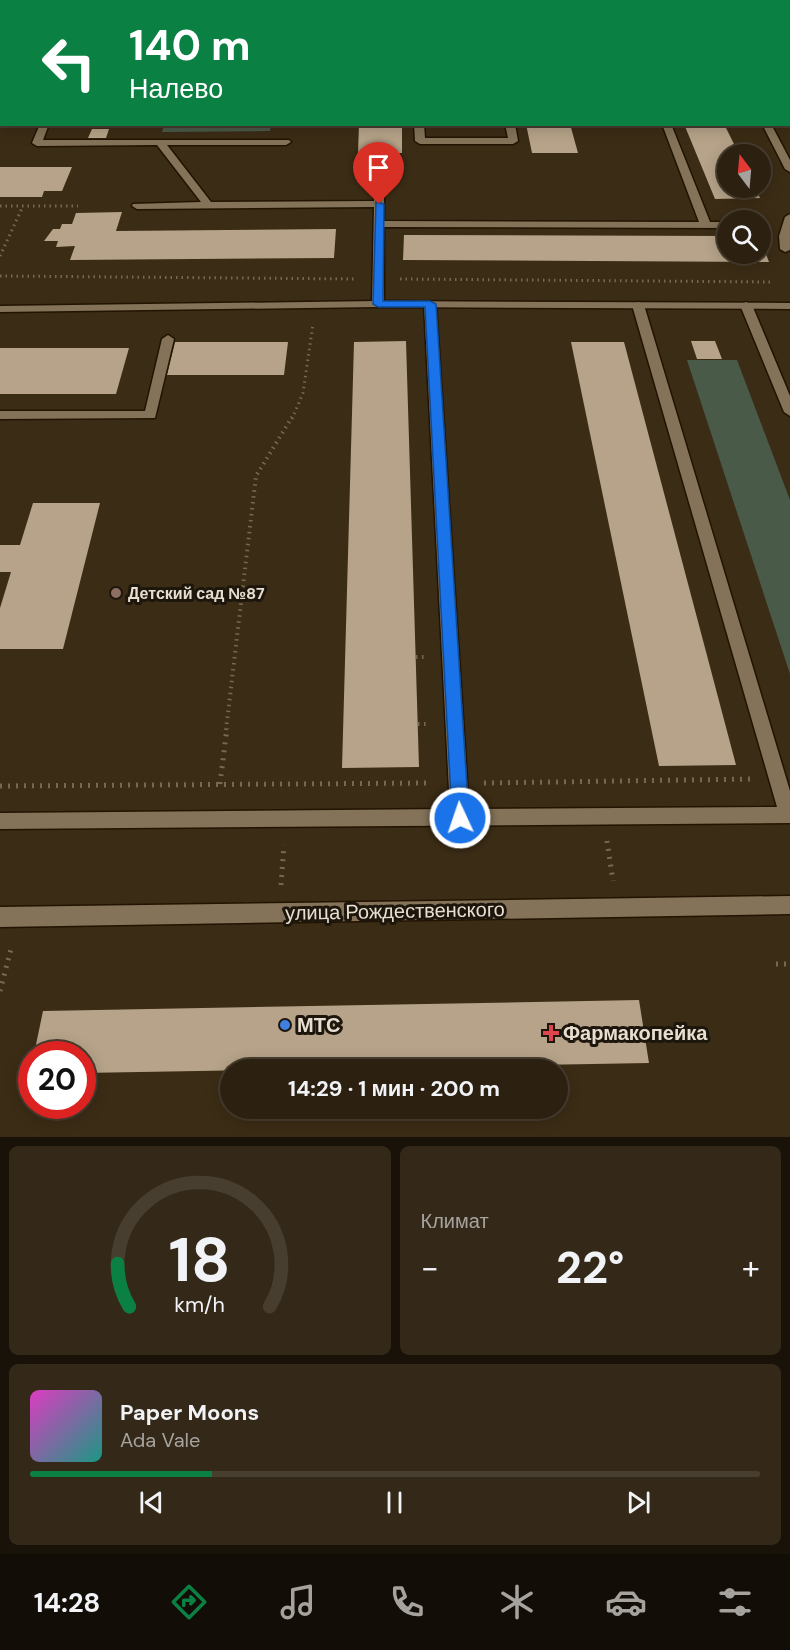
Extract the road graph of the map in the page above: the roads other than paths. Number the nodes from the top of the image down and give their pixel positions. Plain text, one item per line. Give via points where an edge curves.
1 (44, 126) edge
2 (419, 126) edge
3 (510, 126) edge
4 (667, 126) edge
5 (767, 126) edge
6 (159, 142) junction
7 (286, 142) dead end
8 (790, 169) edge
9 (379, 175) dead end
10 (379, 204) junction
11 (208, 205) junction
12 (137, 206) dead end
13 (790, 217) edge
14 (379, 224) junction
15 (706, 225) junction
16 (717, 225) edge
17 (785, 249) dead end
18 (378, 304) junction
19 (430, 304) junction
20 (638, 305) junction
21 (746, 305) junction
22 (790, 306) edge
23 (0, 309) edge
24 (168, 339) dead end
25 (790, 412) edge
26 (0, 415) edge
27 (789, 815) edge
28 (460, 818) junction
29 (0, 821) edge
30 (790, 905) edge
31 (9, 917) edge

1 - 6 street via 37,143
2 - 3 street via 420,141 513,141
4 - 15 street
5 - 8 street
6 - 7 street
6 - 11 street
9 - 10 street
10 - 11 street
10 - 14 street
11 - 12 street
13 - 17 street via 783,236
14 - 15 street
14 - 18 street
15 - 16 street
18 - 19 street
18 - 23 street
19 - 20 street
19 - 28 street
20 - 21 street
20 - 27 street
21 - 22 street
21 - 25 street
24 - 26 street via 150,415
27 - 28 street
28 - 29 street
30 - 31 street, улица Рождественского

